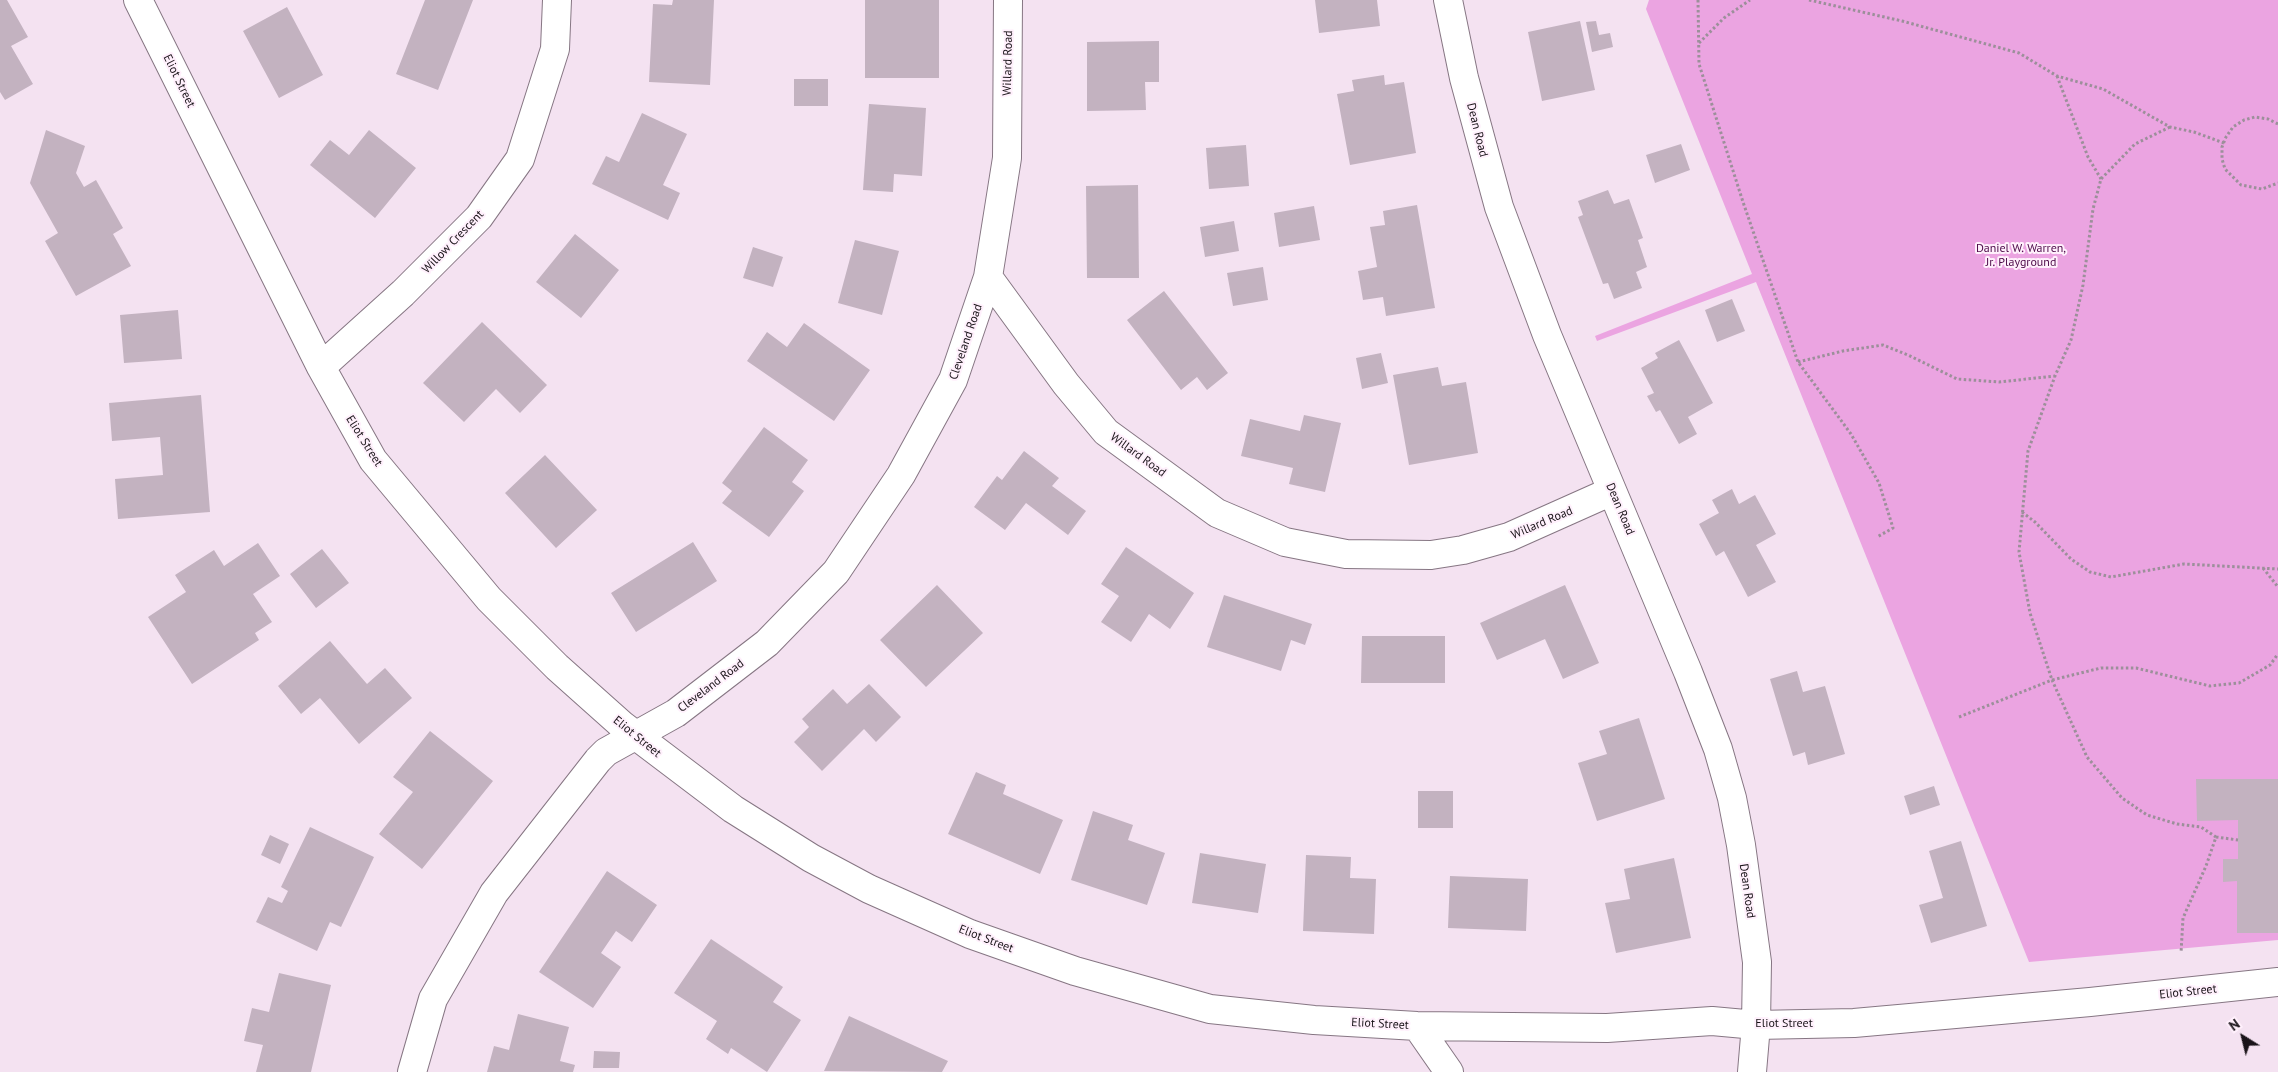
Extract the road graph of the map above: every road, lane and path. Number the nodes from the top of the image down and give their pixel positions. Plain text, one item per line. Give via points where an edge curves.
1 (138, 0) edge
2 (557, 0) edge
3 (1008, 0) edge
4 (1448, 0) edge
5 (1698, 0) edge
6 (1750, 0) edge
7 (1809, 0) edge
8 (1699, 44) junction
9 (2057, 76) junction
10 (2278, 124) edge
11 (2170, 127) junction
12 (2224, 143) junction
13 (2101, 179) junction
14 (2278, 183) edge
15 (988, 277) junction
16 (1798, 362) junction
17 (321, 367) junction
18 (2055, 376) junction
19 (1612, 491) junction
20 (2021, 512) junction
21 (1877, 538) dead end
22 (2263, 568) junction
23 (2278, 569) edge
24 (2278, 587) edge
25 (2278, 654) edge
26 (2052, 680) junction
27 (1959, 717) dead end
28 (634, 736) junction
29 (2216, 837) junction
30 (2238, 840) dead end
31 (2181, 953) dead end
32 (2278, 982) edge
33 (1756, 1025) junction
34 (1417, 1026) junction
35 (412, 1072) edge
36 (1449, 1072) edge
37 (1752, 1072) edge

1 - 17 street, Eliot Street
2 - 17 street, Willow Crescent via 555,49 520,159 479,217 403,293
3 - 15 street, Willard Road via 1007,158
4 - 19 street, Dean Road via 1464,78 1498,207
5 - 8 path
6 - 8 path via 1724,18
7 - 9 path via 2019,53
8 - 16 path via 1699,64
9 - 11 path via 2103,89
9 - 13 path via 2088,157
10 - 12 path via 2256,117 2244,120 2233,127
11 - 12 path
11 - 13 path via 2135,144
12 - 14 path via 2222,159 2225,169 2240,185 2262,189
13 - 18 path via 2073,332
15 - 19 street, Willard Road via 1066,384 1106,432 1217,513 1285,542 1346,554 1431,555 1509,537
15 - 28 street, Cleveland Road via 953,380 901,475 836,572 767,643 676,713
16 - 18 path via 1883,346 1957,379 2000,382
16 - 21 path via 1851,434 1879,484 1892,528
17 - 28 street, Eliot Street via 373,460 489,599 557,667
18 - 20 path via 2028,451
19 - 33 street, Dean Road via 1692,680 1732,798 1757,962
20 - 22 path via 2072,559 2097,574 2111,577 2184,564
20 - 26 path via 2018,552 2030,613
22 - 23 path
22 - 24 path
25 - 26 path via 2270,666 2239,683 2210,686 2136,668 2101,668
26 - 27 path
26 - 29 path via 2087,757 2122,798 2148,815 2177,824 2201,826
28 - 34 street, Eliot Street via 733,809 812,858 869,889 970,934 1075,971 1210,1009
28 - 35 street, Cleveland Road via 598,760 494,893 433,999
29 - 30 path
29 - 31 path via 2183,918
32 - 33 street, Eliot Street via 1864,1022
33 - 34 street, Eliot Street via 1712,1021 1607,1028
33 - 37 street, Dean Road
34 - 36 street

